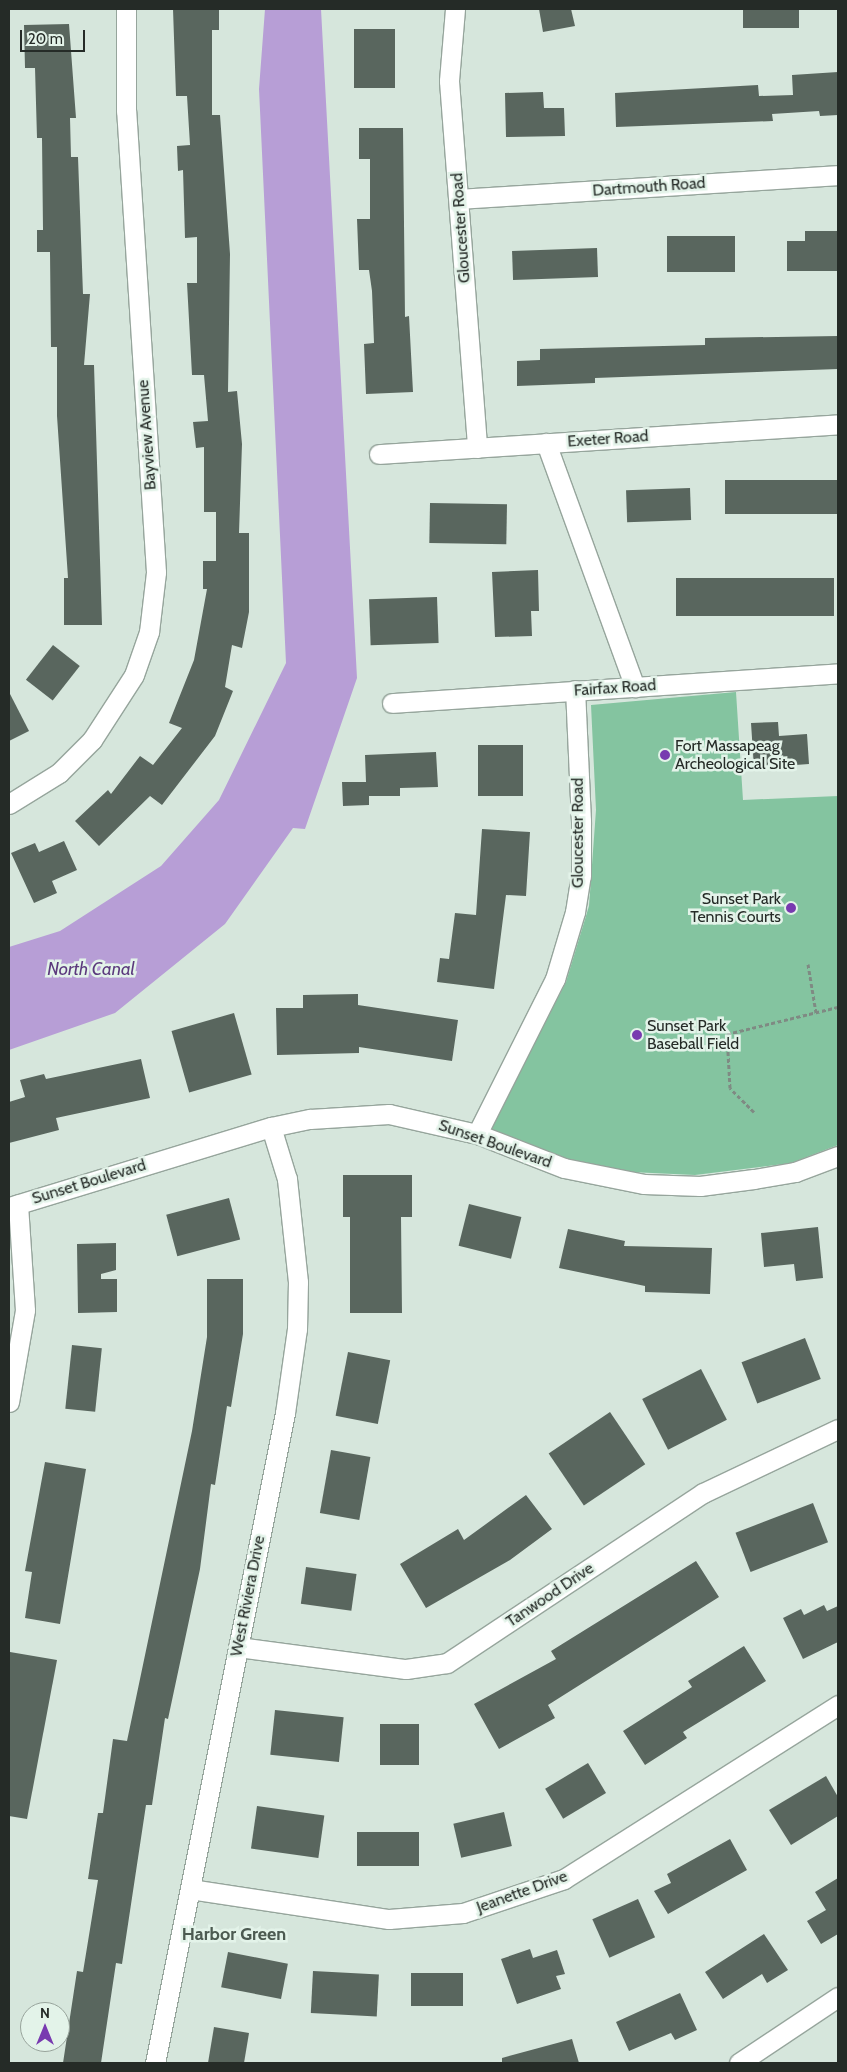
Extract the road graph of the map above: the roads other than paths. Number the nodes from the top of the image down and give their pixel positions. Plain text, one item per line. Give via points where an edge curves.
1 (126, 9) edge
2 (455, 9) edge
3 (838, 175) edge
4 (459, 199) junction
5 (838, 424) edge
6 (546, 443) junction
7 (477, 448) junction
8 (379, 454) dead end
9 (838, 673) edge
10 (635, 686) junction
11 (575, 690) junction
12 (392, 703) dead end
13 (9, 804) edge
14 (271, 1127) junction
15 (478, 1134) junction
16 (838, 1156) edge
17 (14, 1205) edge
18 (9, 1402) edge
19 (838, 1429) edge
20 (238, 1647) junction
21 (838, 1705) edge
22 (190, 1889) junction
23 (838, 1997) edge
24 (155, 2063) edge
25 (739, 2063) edge

1 - 13 street, Bayview Avenue via 126,111 156,572 149,632 134,675 92,740 60,773
2 - 4 street, Gloucester Road via 448,81
3 - 4 street, Dartmouth Road
4 - 7 street, Gloucester Road
5 - 6 street, Exeter Road
6 - 7 street, Exeter Road
6 - 10 street
7 - 8 street, Exeter Road
9 - 10 street, Fairfax Road
10 - 11 street, Fairfax Road
11 - 12 street, Fairfax Road
11 - 15 street, Gloucester Road via 581,821 581,876 575,912 555,979
14 - 15 street, Sunset Boulevard via 389,1114
14 - 17 street, Sunset Boulevard
14 - 20 street, West Riviera Drive via 287,1179 298,1282 297,1329
15 - 16 street, Sunset Boulevard via 564,1168 644,1184 700,1186 754,1179 796,1172
17 - 18 street via 24,1310
19 - 20 street, Tanwood Drive via 703,1493 448,1663 406,1669
20 - 22 street, West Riviera Drive
21 - 22 street, Jeanette Drive via 564,1878 463,1913 389,1919
22 - 24 street, West Riviera Drive
23 - 25 street

